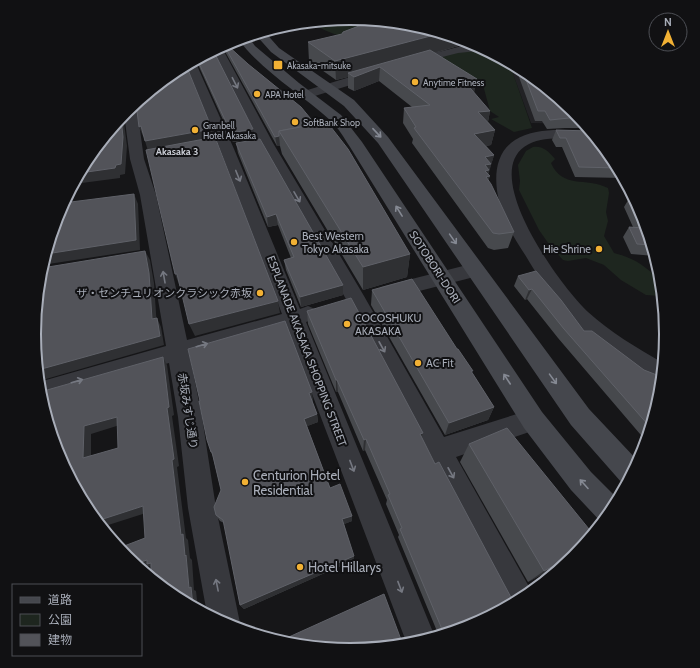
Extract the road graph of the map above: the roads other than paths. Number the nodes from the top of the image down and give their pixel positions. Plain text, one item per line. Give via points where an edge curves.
1 (264, 38) edge
2 (247, 43) edge
3 (468, 49) edge
4 (219, 54) edge
5 (401, 66) edge
6 (194, 68) edge
7 (387, 70) edge
8 (328, 87) junction
9 (305, 95) junction
10 (131, 117) edge
11 (585, 134) edge
12 (237, 145) junction
13 (152, 156) edge
14 (137, 159) junction
15 (475, 270) junction
16 (442, 279) junction
17 (357, 301) junction
18 (294, 318) junction
19 (178, 352) junction
20 (656, 371) edge
21 (46, 389) edge
22 (533, 420) junction
23 (439, 451) junction
24 (628, 469) edge
25 (606, 507) edge
26 (517, 594) edge
27 (222, 615) edge
28 (418, 635) edge

1 - 8 main road via 275,50
2 - 9 main road, SOTOBORI-DORI
3 - 5 street
4 -> 12 street
6 - 12 street, ESPLANADE AKASAKA SHOPPING STREET
7 - 8 street
8 - 9 street
8 -> 15 main road via 349,103 383,140
16 -> 9 main road, SOTOBORI-DORI via 357,145 336,118
10 - 14 street, 赤坂みすじ通り
11 - 20 street via 540,136 519,143 508,156 504,174 509,205 518,228 568,304 607,339
12 -> 17 street
12 -> 18 street, ESPLANADE AKASAKA SHOPPING STREET
13 - 14 street
19 -> 14 street, 赤坂みすじ通り via 148,199
15 - 16 street
15 -> 24 main road via 580,417
16 - 17 street
22 -> 16 main road, SOTOBORI-DORI
17 - 18 street
17 -> 23 street
19 -> 18 street
18 -> 28 street, ESPLANADE AKASAKA SHOPPING STREET
21 -> 19 street
27 -> 19 street, 赤坂みすじ通り via 202,508
22 - 23 street
25 -> 22 main road, SOTOBORI-DORI via 581,481
23 -> 26 street

